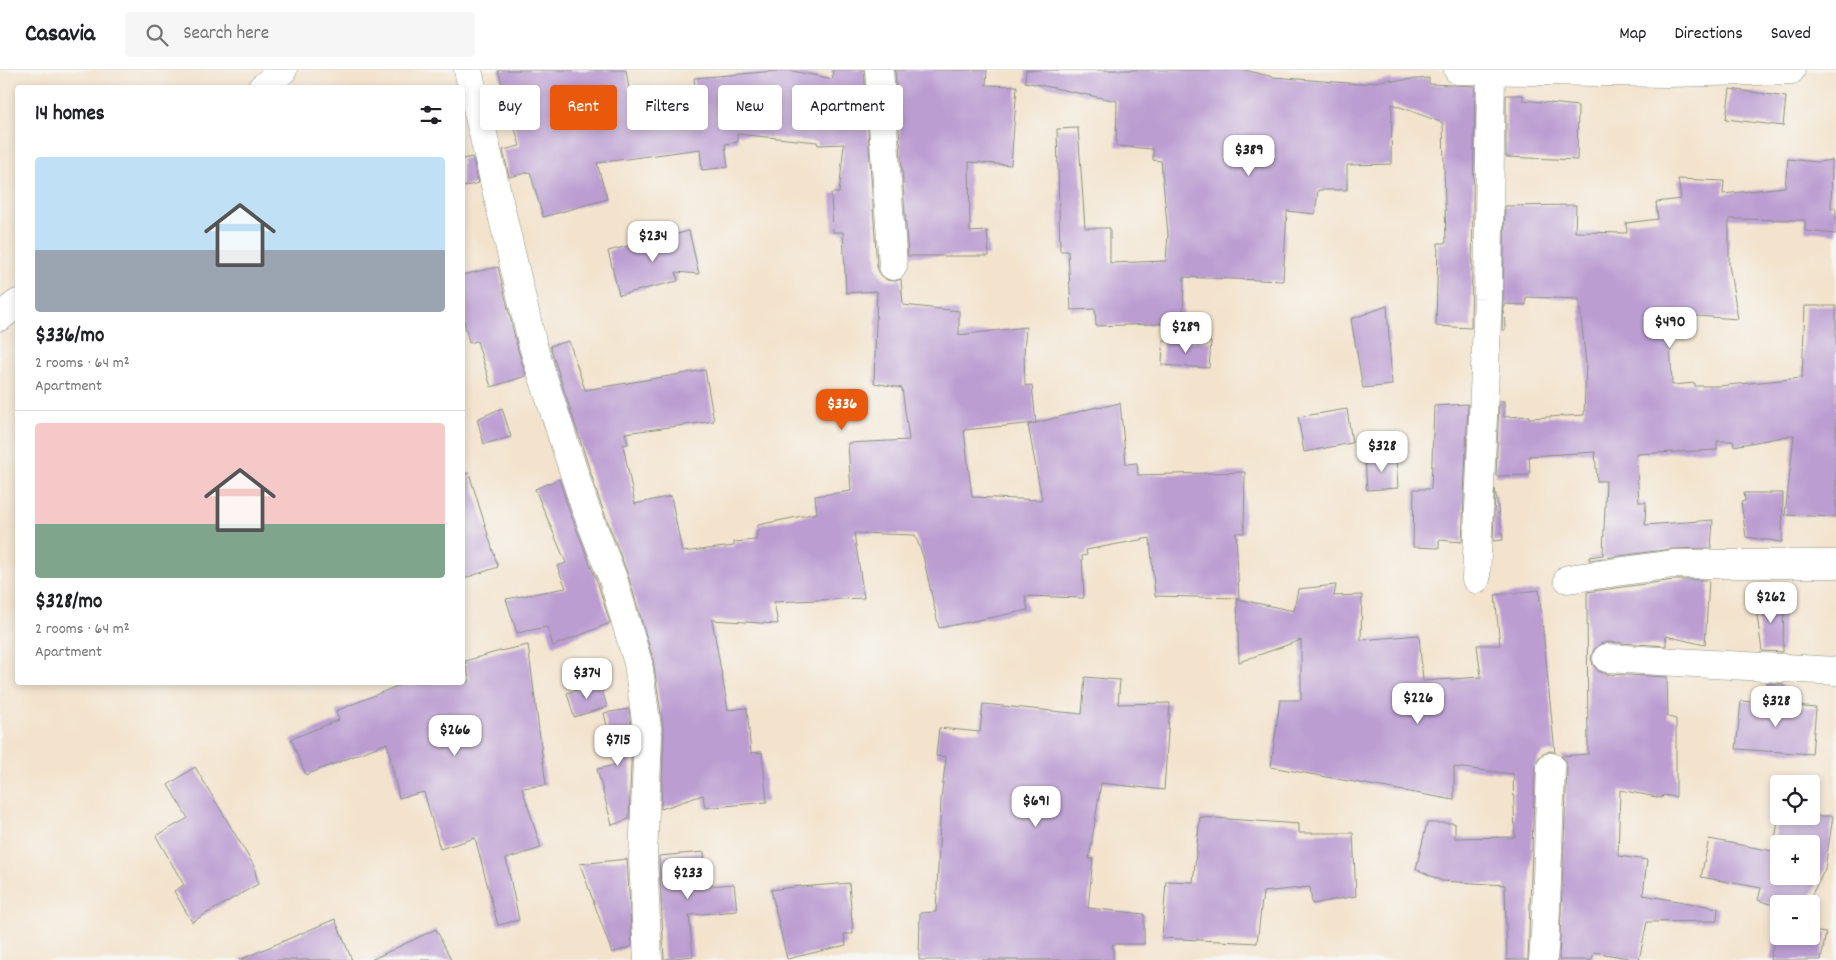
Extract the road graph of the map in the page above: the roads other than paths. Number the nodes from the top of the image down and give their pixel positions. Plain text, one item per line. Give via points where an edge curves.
1 (283, 70) edge
2 (468, 70) edge
3 (879, 70) edge
4 (1458, 70) edge
5 (1791, 70) edge
6 (1490, 71) edge
7 (266, 85) edge
8 (893, 266) dead end
9 (15, 306) edge
10 (0, 318) edge
11 (1836, 564) edge
12 (1476, 579) dead end
13 (1568, 579) dead end
14 (1607, 658) dead end
15 (1836, 671) edge
16 (1551, 767) dead end
17 (648, 960) edge
18 (1543, 960) edge

1 - 7 street
2 - 17 street via 533,346 584,504 613,579 638,663 648,736 643,858
3 - 8 street
4 - 6 street
5 - 6 street via 1667,73
6 - 12 street via 1488,299
9 - 10 street
11 - 13 street via 1673,564
14 - 15 street
16 - 18 street

